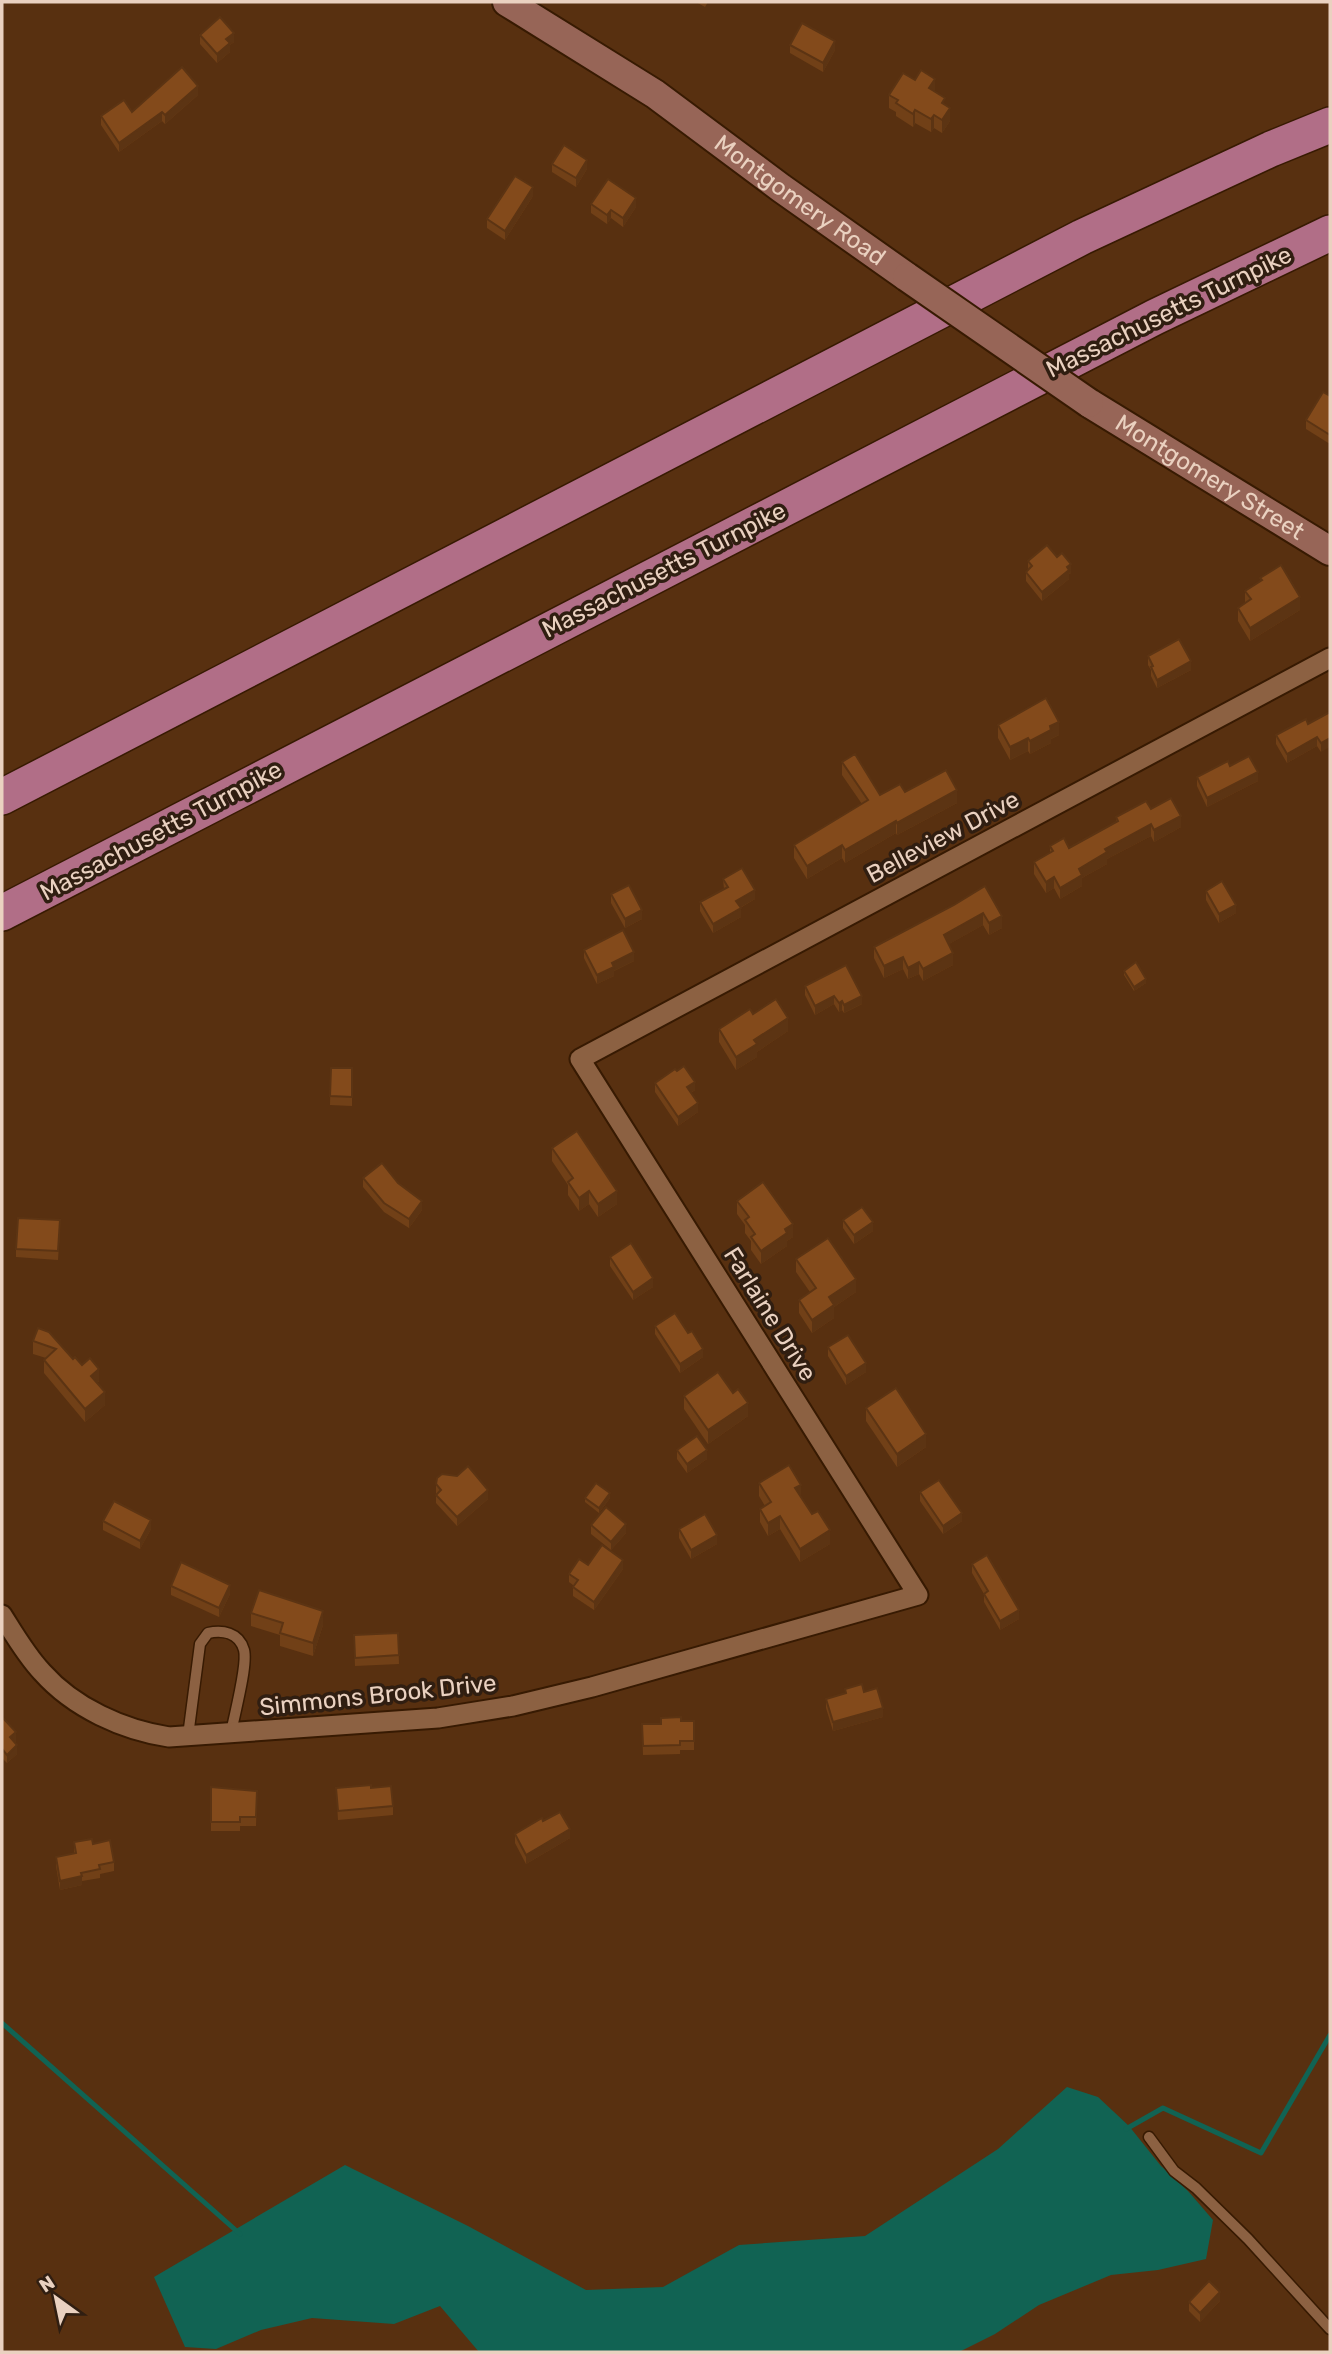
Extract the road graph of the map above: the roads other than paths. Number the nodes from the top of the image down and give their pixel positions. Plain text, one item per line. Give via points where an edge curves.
1 (507, 2) edge
2 (1330, 125) edge
3 (1330, 233) edge
4 (1089, 403) joint
5 (1330, 551) edge
6 (1330, 658) edge
7 (2, 796) edge
8 (2, 913) edge
9 (580, 1059) joint
10 (918, 1595) joint
11 (2, 1615) edge
12 (231, 1733) junction
13 (188, 1736) junction
14 (1149, 2137) dead end
15 (1330, 2329) edge

1 - 4 main road, Montgomery Road, bridge via 655,94
2 - 7 highway via 1082,237
3 - 8 highway, Massachusetts Turnpike via 1155,317
4 - 5 main road, Montgomery Street
6 - 9 street, Belleview Drive
9 - 10 street, Farlaine Drive
10 - 12 street, Simmons Brook Drive via 513,1706 438,1718
11 - 13 street, Simmons Brook Drive via 43,1673 83,1705 150,1734
12 - 13 street, Simmons Brook Drive
12 - 13 lane via 244,1650 235,1636 221,1630 208,1633 200,1644
14 - 15 lane via 1174,2171 1248,2239

